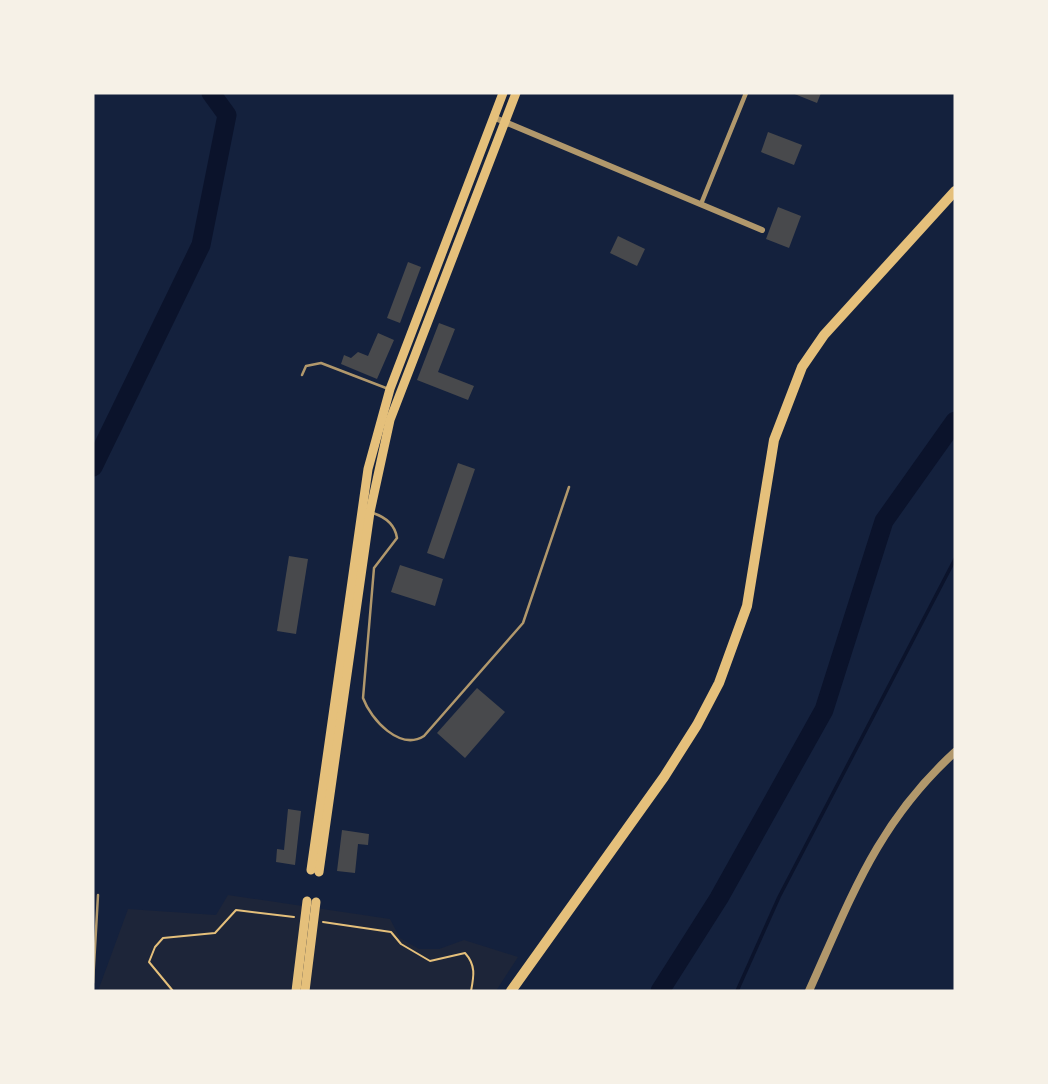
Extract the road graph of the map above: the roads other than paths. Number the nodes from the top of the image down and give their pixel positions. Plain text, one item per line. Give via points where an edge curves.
1 (503, 93) edge
2 (516, 93) edge
3 (746, 93) edge
4 (494, 117) junction
5 (504, 122) junction
6 (955, 191) edge
7 (955, 199) edge
8 (701, 204) junction
9 (762, 230) dead end
10 (302, 375) dead end
11 (390, 389) junction
12 (569, 487) dead end
13 (367, 511) junction
14 (955, 752) edge
15 (877, 843) junction
16 (315, 871) dead end
17 (98, 895) dead end
18 (312, 902) dead end
19 (304, 965) junction
20 (93, 983) edge
21 (296, 991) edge
22 (304, 991) edge
23 (511, 991) edge
24 (517, 991) edge
25 (809, 991) edge
26 (814, 991) edge

1 - 4 main road
2 - 5 main road
3 - 8 street
4 - 5 street
4 - 11 main road
5 - 8 street
5 - 13 main road via 399,394
6 - 23 highway via 824,335 802,367 774,440 747,606 719,682 664,776
7 - 24 highway via 828,340 807,370 780,442 752,607 724,685 669,779
8 - 9 street
10 - 11 lane via 306,366 321,363
11 - 13 main road via 368,470
12 - 13 lane via 523,623 416,741 404,741 379,723 368,714 363,698 374,568 397,538 385,517
13 - 16 main road
14 - 15 street via 926,780
15 - 25 street
15 - 26 street
17 - 20 lane
18 - 19 main road
19 - 21 main road
19 - 22 main road

